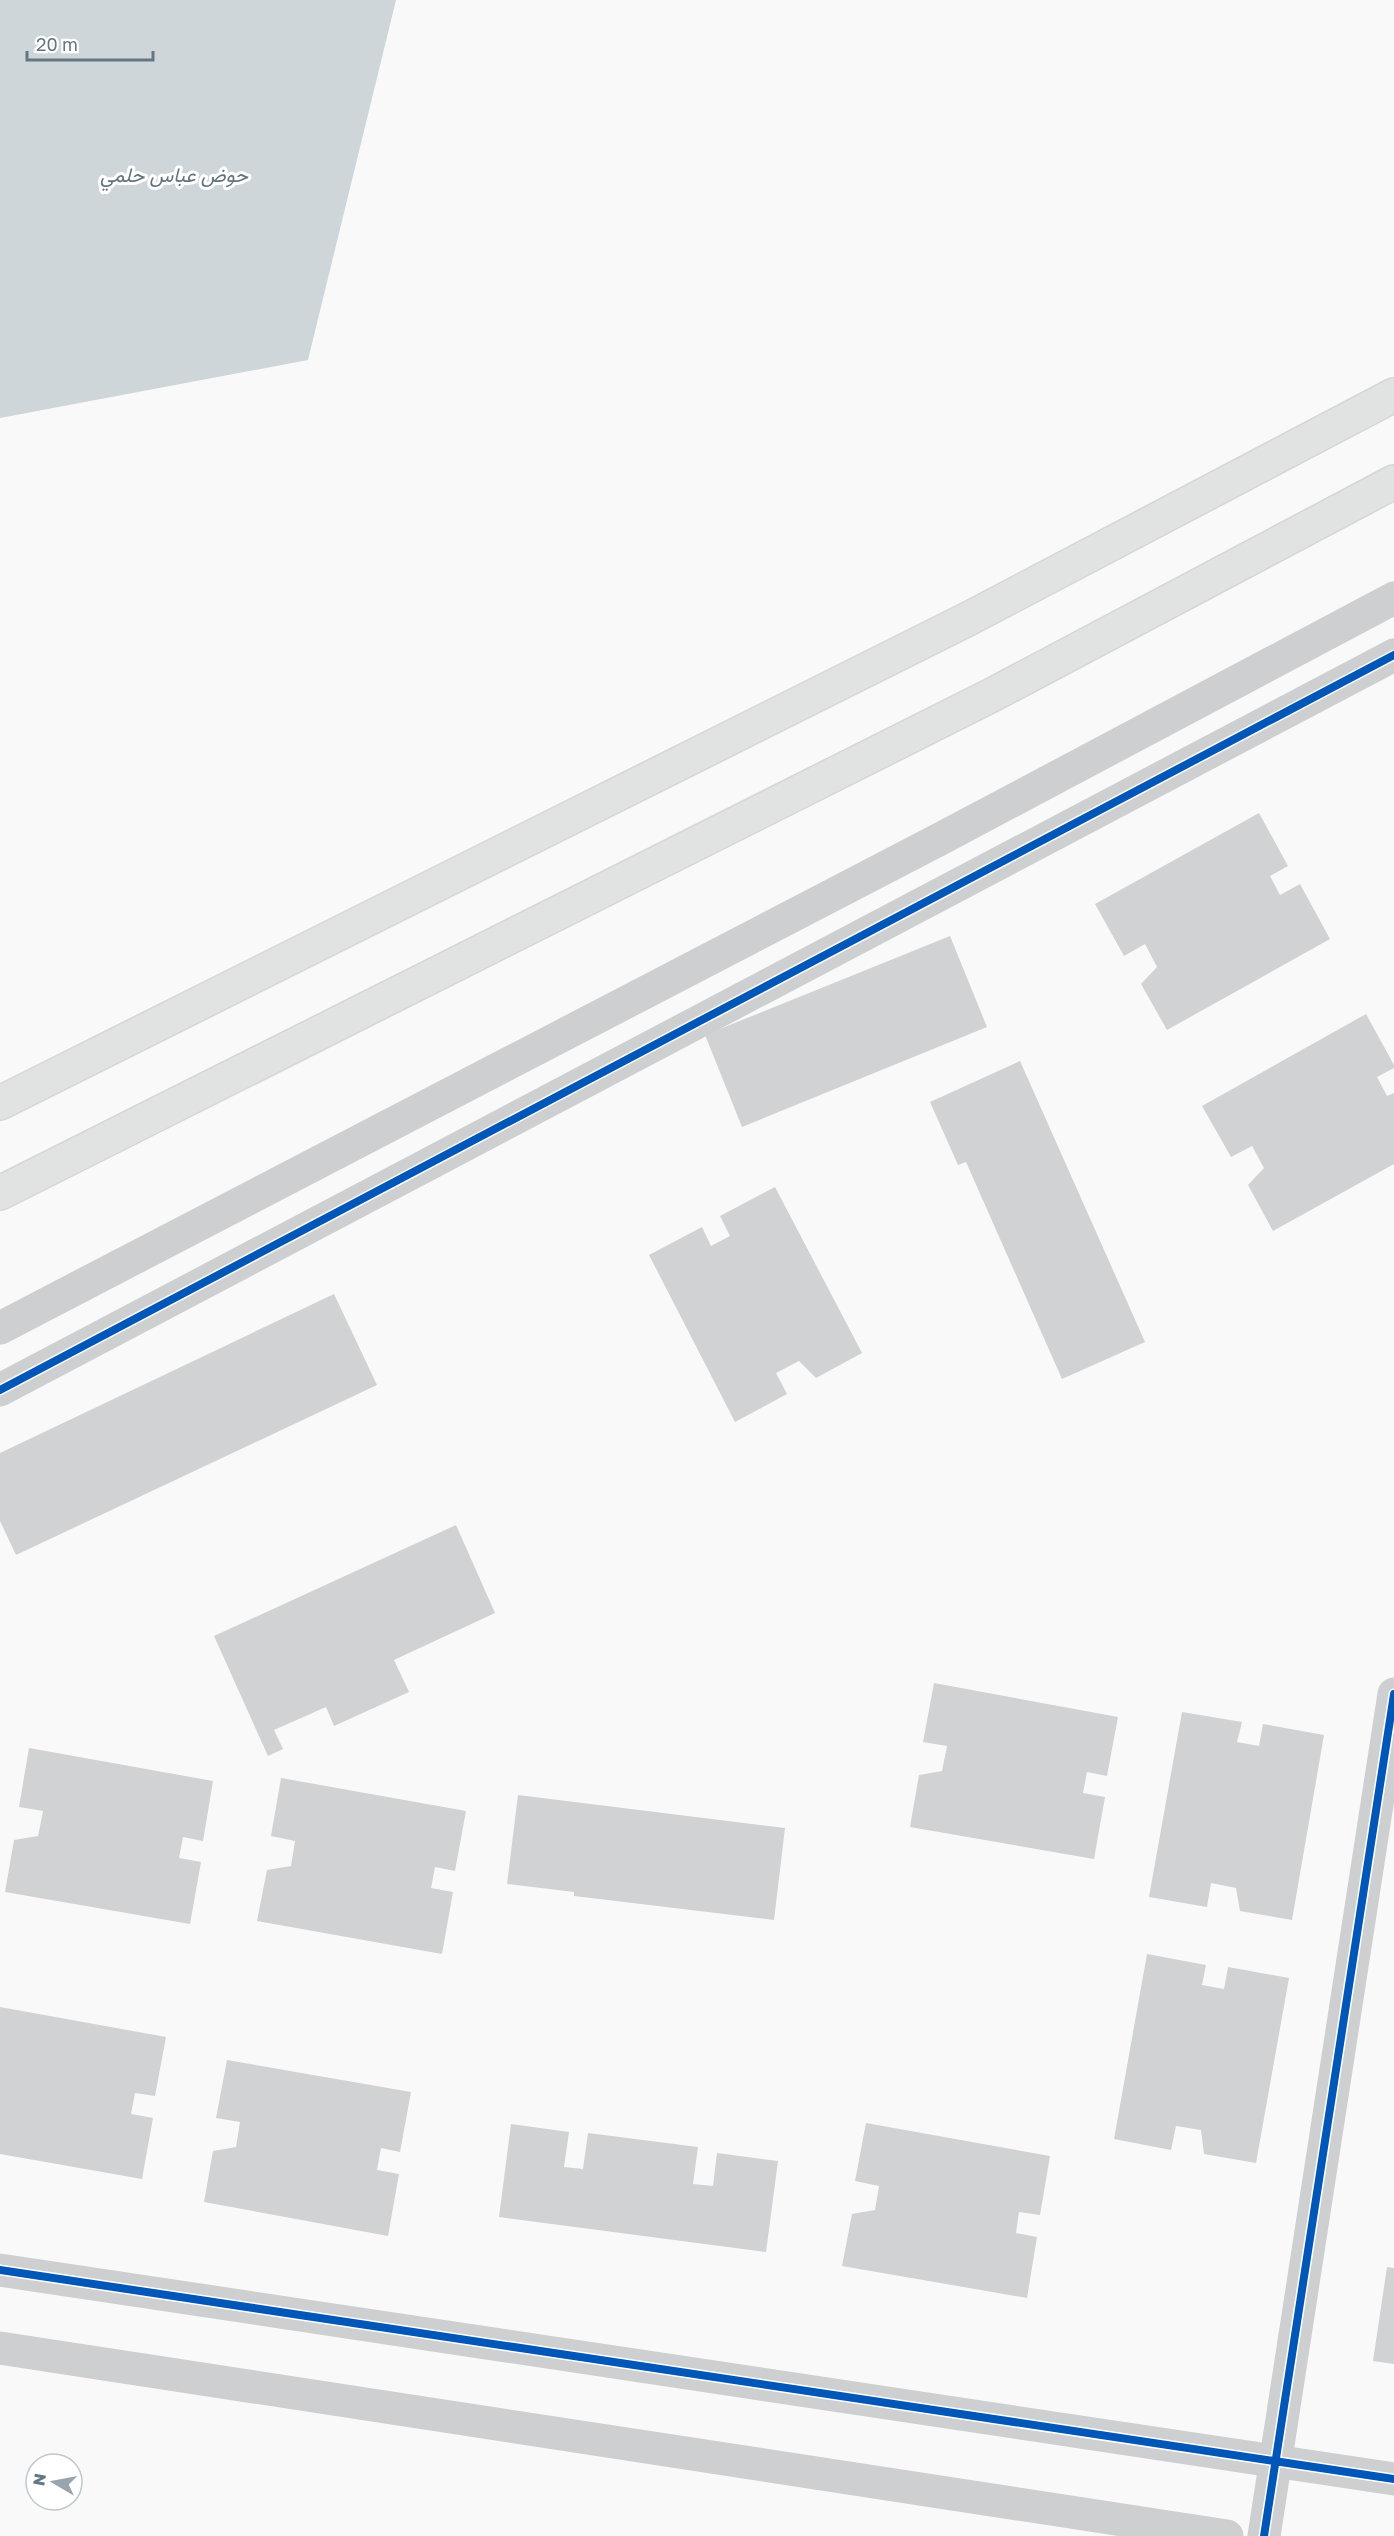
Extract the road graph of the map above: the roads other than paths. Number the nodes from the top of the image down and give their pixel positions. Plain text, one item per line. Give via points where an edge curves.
1 (1394, 395) edge
2 (1394, 482) edge
3 (1394, 598) edge
4 (1394, 655) edge
5 (466, 1086) junction
6 (0, 1103) edge
7 (488, 1132) junction
8 (0, 1193) edge
9 (0, 1328) edge
10 (0, 1390) edge
11 (1394, 1694) edge
12 (0, 2270) edge
13 (0, 2348) edge
14 (1276, 2461) junction
15 (1394, 2479) edge
16 (1227, 2536) edge
17 (1264, 2536) edge

1 - 6 main road via 969,618
2 - 8 main road via 992,695
3 - 5 street
4 - 7 street
5 - 7 street
5 - 9 street
7 - 10 street
11 - 14 street
12 - 14 street
13 - 16 street
14 - 15 street
14 - 17 street

